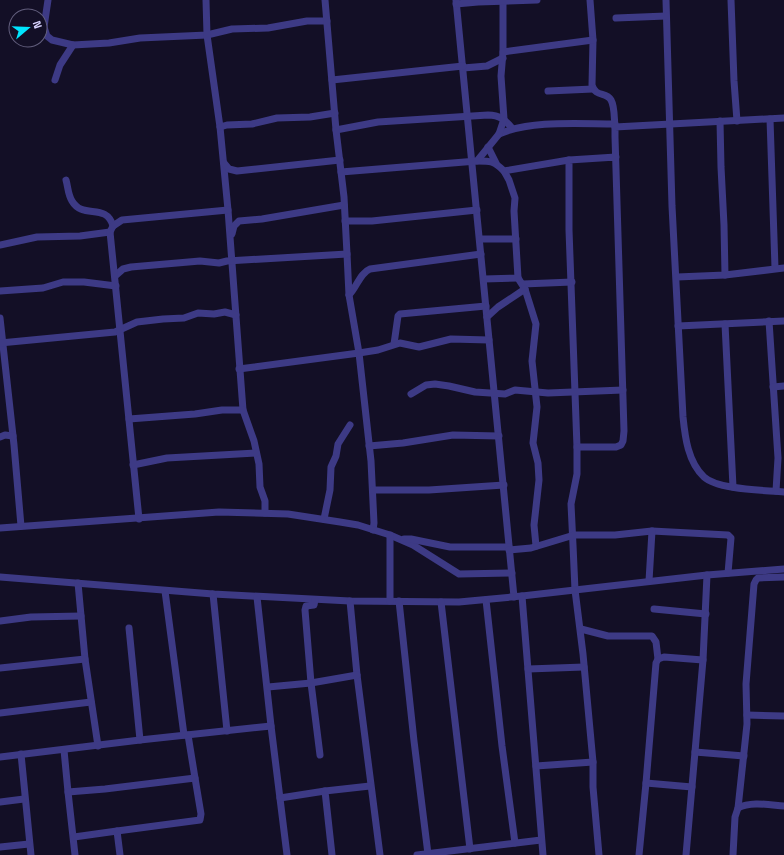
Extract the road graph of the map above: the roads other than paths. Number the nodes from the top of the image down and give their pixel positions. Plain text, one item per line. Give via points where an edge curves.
1 (48, 0) edge
2 (206, 0) edge
3 (325, 0) edge
4 (537, 0) edge
5 (590, 0) edge
6 (666, 0) edge
7 (731, 0) edge
8 (505, 1) edge
9 (456, 2) edge
10 (666, 16) junction
11 (616, 18) dead end
12 (327, 21) junction
13 (207, 35) junction
14 (593, 40) junction
15 (74, 45) junction
16 (503, 55) junction
17 (463, 67) junction
18 (55, 80) dead end
19 (332, 80) junction
20 (593, 89) junction
21 (548, 91) dead end
22 (334, 113) junction
23 (468, 117) junction
24 (784, 118) edge
25 (504, 119) junction
26 (770, 119) junction
27 (720, 121) junction
28 (737, 121) junction
29 (670, 124) junction
30 (615, 125) junction
31 (220, 127) junction
32 (512, 128) junction
33 (336, 130) junction
34 (499, 134) junction
35 (488, 147) junction
36 (616, 157) junction
37 (340, 160) junction
38 (569, 160) junction
39 (474, 161) junction
40 (224, 163) junction
41 (496, 163) junction
42 (341, 172) junction
43 (504, 172) junction
44 (66, 180) dead end
45 (344, 205) junction
46 (228, 210) junction
47 (477, 210) junction
48 (345, 221) junction
49 (112, 229) junction
50 (230, 235) junction
51 (480, 239) junction
52 (516, 239) junction
53 (0, 244) edge
54 (347, 254) junction
55 (481, 254) junction
56 (232, 262) junction
57 (775, 268) junction
58 (784, 268) edge
59 (725, 275) junction
60 (114, 276) junction
61 (676, 277) junction
62 (518, 278) junction
63 (484, 279) junction
64 (572, 282) junction
65 (116, 286) junction
66 (524, 287) junction
67 (0, 291) edge
68 (349, 295) junction
69 (486, 306) junction
70 (236, 315) junction
71 (487, 317) junction
72 (0, 318) edge
73 (769, 321) junction
74 (784, 321) edge
75 (725, 324) junction
76 (678, 326) junction
77 (120, 330) junction
78 (489, 340) junction
79 (2, 343) edge
80 (394, 344) junction
81 (359, 353) junction
82 (239, 369) junction
83 (784, 386) edge
84 (772, 387) junction
85 (623, 390) junction
86 (494, 392) junction
87 (536, 392) junction
88 (576, 392) junction
89 (411, 394) dead end
90 (243, 410) junction
91 (129, 419) junction
92 (350, 425) dead end
93 (13, 436) junction
94 (499, 436) junction
95 (0, 437) edge
96 (369, 446) junction
97 (577, 447) junction
98 (256, 453) junction
99 (133, 465) junction
100 (504, 485) junction
101 (733, 487) junction
102 (373, 490) junction
103 (776, 491) junction
104 (784, 492) edge
105 (265, 513) junction
106 (139, 519) junction
107 (324, 519) junction
108 (21, 526) junction
109 (0, 528) edge
110 (373, 530) junction
111 (652, 531) junction
112 (390, 535) junction
113 (572, 535) junction
114 (403, 540) junction
115 (536, 546) junction
116 (509, 549) junction
117 (784, 569) edge
118 (512, 573) junction
119 (728, 573) junction
120 (707, 575) junction
121 (0, 577) edge
122 (784, 577) edge
123 (649, 581) junction
124 (78, 583) junction
125 (576, 590) junction
126 (166, 591) junction
127 (213, 594) junction
128 (522, 596) junction
129 (257, 597) junction
130 (514, 597) junction
131 (315, 600) junction
132 (486, 600) junction
133 (350, 601) junction
134 (390, 601) junction
135 (400, 601) junction
136 (441, 602) junction
137 (654, 609) dead end
138 (706, 614) junction
139 (81, 616) junction
140 (0, 621) edge
141 (130, 628) dead end
142 (581, 629) junction
143 (85, 659) junction
144 (658, 659) junction
145 (703, 660) junction
146 (0, 668) edge
147 (584, 668) junction
148 (528, 669) junction
149 (357, 675) junction
150 (311, 683) junction
151 (268, 687) junction
152 (91, 702) junction
153 (0, 713) edge
154 (747, 715) junction
155 (784, 716) edge
156 (271, 726) junction
157 (227, 731) junction
158 (186, 735) junction
159 (140, 740) junction
160 (98, 746) junction
161 (64, 750) junction
162 (695, 752) junction
163 (21, 754) junction
164 (320, 755) dead end
165 (744, 756) junction
166 (0, 757) edge
167 (593, 762) junction
168 (536, 766) junction
169 (195, 778) junction
170 (646, 783) junction
171 (370, 786) junction
172 (692, 787) junction
173 (325, 791) junction
174 (68, 792) junction
175 (280, 798) junction
176 (24, 799) junction
177 (0, 802) edge
178 (784, 806) edge
179 (738, 808) junction
180 (117, 831) junction
181 (74, 837) junction
182 (541, 840) junction
183 (515, 843) junction
184 (29, 844) junction
185 (0, 847) edge
186 (470, 849) junction
187 (428, 854) junction
188 (30, 855) edge
189 (76, 855) edge
190 (120, 855) edge
191 (287, 855) edge
192 (332, 855) edge
193 (380, 855) edge
194 (417, 855) edge
195 (543, 855) edge
196 (599, 855) edge
197 (639, 855) edge
198 (686, 855) edge
199 (733, 855) edge

1 - 15 street via 44,27 47,36 52,40
2 - 13 street
3 - 12 street
4 - 8 street
5 - 14 street
6 - 10 street
7 - 28 street
8 - 9 street
8 - 16 street
9 - 17 street
10 - 11 street
10 - 29 street
12 - 13 street via 307,20 268,28 232,29
12 - 19 street
13 - 15 street via 140,38
13 - 31 street
14 - 16 street
14 - 20 street
15 - 18 street via 60,65
16 - 17 street via 486,66
16 - 25 street via 501,76
17 - 19 street
17 - 23 street
19 - 22 street
20 - 21 street
20 - 30 street via 612,101
22 - 31 street
22 - 33 street
23 - 25 street via 493,115
23 - 33 street via 378,122
23 - 39 street
24 - 26 street
25 - 32 street
25 - 34 street
26 - 28 street
26 - 57 street
27 - 28 street
27 - 29 street
27 - 59 street
29 - 30 street
29 - 61 street
30 - 32 street via 571,123
30 - 36 street
31 - 40 street
32 - 34 street
33 - 37 street
34 - 35 street
35 - 39 street
35 - 41 street
36 - 38 street
36 - 85 street
37 - 40 street via 236,172
37 - 42 street
38 - 43 street
38 - 64 street
39 - 41 street
39 - 42 street
39 - 47 street
40 - 46 street
41 - 43 street
42 - 45 street
43 - 52 street via 515,198
44 - 49 street via 70,198 75,206 106,214 110,218
45 - 48 street
45 - 50 street via 239,221
46 - 49 street via 122,220
46 - 50 street
47 - 48 street via 379,221
47 - 51 street
48 - 54 street
49 - 53 street via 80,236 37,237
49 - 60 street
50 - 56 street
51 - 52 street
51 - 55 street
52 - 62 street
54 - 56 street
54 - 68 street
55 - 63 street
55 - 68 street via 364,271
56 - 60 street via 200,261 131,267
56 - 70 street
57 - 58 street
57 - 59 street
59 - 61 street
60 - 65 street
61 - 76 street
62 - 63 street
62 - 66 street
63 - 69 street
64 - 66 street
64 - 88 street
65 - 67 street via 63,282 43,288
65 - 77 street
66 - 71 street
66 - 87 street via 536,324 532,361
68 - 81 street
69 - 71 street
69 - 80 street via 400,314
70 - 77 street via 225,312 198,313 184,318 137,322
70 - 82 street
71 - 78 street
72 - 79 street
73 - 74 street
73 - 75 street
73 - 84 street
75 - 76 street
75 - 101 street
76 - 101 street via 683,417 689,449 695,465 703,476 717,484
77 - 79 street
77 - 91 street
78 - 80 street via 451,339 424,346 403,342
78 - 86 street
79 - 93 street
80 - 81 street
81 - 82 street
81 - 96 street
82 - 90 street
83 - 84 street
84 - 103 street via 778,462
85 - 88 street
85 - 97 street via 623,443 616,446
86 - 87 street
86 - 89 street via 475,392 435,384 426,385
86 - 94 street
87 - 88 street
87 - 115 street via 533,444 539,480 534,525
88 - 97 street
90 - 91 street
90 - 98 street
91 - 99 street
92 - 107 street via 338,444 331,466 330,490
93 - 95 street
93 - 108 street
94 - 96 street via 453,435
94 - 100 street
96 - 102 street
97 - 113 street via 577,474 571,504
98 - 99 street via 167,458
98 - 105 street
99 - 106 street
100 - 102 street via 429,490
100 - 116 street
101 - 103 street
102 - 110 street
103 - 104 street
105 - 106 street via 219,512
105 - 107 street
106 - 108 street
107 - 110 street
108 - 109 street
110 - 112 street
111 - 113 street via 615,535
111 - 119 street via 729,536
111 - 123 street
112 - 114 street
112 - 134 street
113 - 115 street
113 - 125 street
114 - 116 street via 411,539 450,547
114 - 118 street via 459,574
115 - 116 street
116 - 118 street
117 - 119 street
118 - 130 street
119 - 120 street
120 - 123 street
120 - 138 street
121 - 124 street
122 - 154 street via 761,577 755,582 746,684
123 - 125 street
124 - 126 street
124 - 139 street
125 - 128 street
125 - 142 street
126 - 127 street
126 - 158 street
127 - 129 street
127 - 157 street
128 - 130 street
128 - 148 street
129 - 131 street
129 - 151 street
130 - 132 street
131 - 133 street
131 - 150 street via 314,605 306,606 304,609
132 - 136 street
132 - 183 street
133 - 134 street
133 - 149 street
134 - 135 street
135 - 136 street
135 - 187 street
136 - 186 street
137 - 138 street
138 - 145 street
139 - 140 street via 31,617
139 - 143 street
141 - 159 street
142 - 144 street via 608,636 652,636 656,642
142 - 147 street
143 - 146 street
143 - 152 street
144 - 145 street via 664,657
144 - 170 street via 654,667
145 - 162 street
147 - 148 street
147 - 167 street
148 - 168 street
149 - 150 street
149 - 171 street
150 - 151 street
150 - 164 street
151 - 156 street
152 - 153 street
152 - 160 street
154 - 155 street
154 - 165 street
156 - 157 street
156 - 175 street
157 - 158 street
158 - 159 street
158 - 169 street
159 - 160 street
160 - 161 street
161 - 163 street
161 - 174 street
162 - 165 street
162 - 172 street
163 - 166 street
163 - 176 street
165 - 179 street
167 - 168 street
167 - 196 street
168 - 182 street
169 - 174 street
169 - 180 street via 200,820
170 - 172 street
170 - 197 street
171 - 173 street
171 - 193 street
172 - 198 street
173 - 175 street
173 - 192 street
174 - 181 street
175 - 191 street
176 - 177 street
176 - 184 street
178 - 179 street via 754,804
179 - 199 street
180 - 181 street
180 - 190 street
181 - 189 street
182 - 183 street
182 - 195 street
183 - 186 street
184 - 185 street
184 - 188 street
186 - 187 street
187 - 194 street

